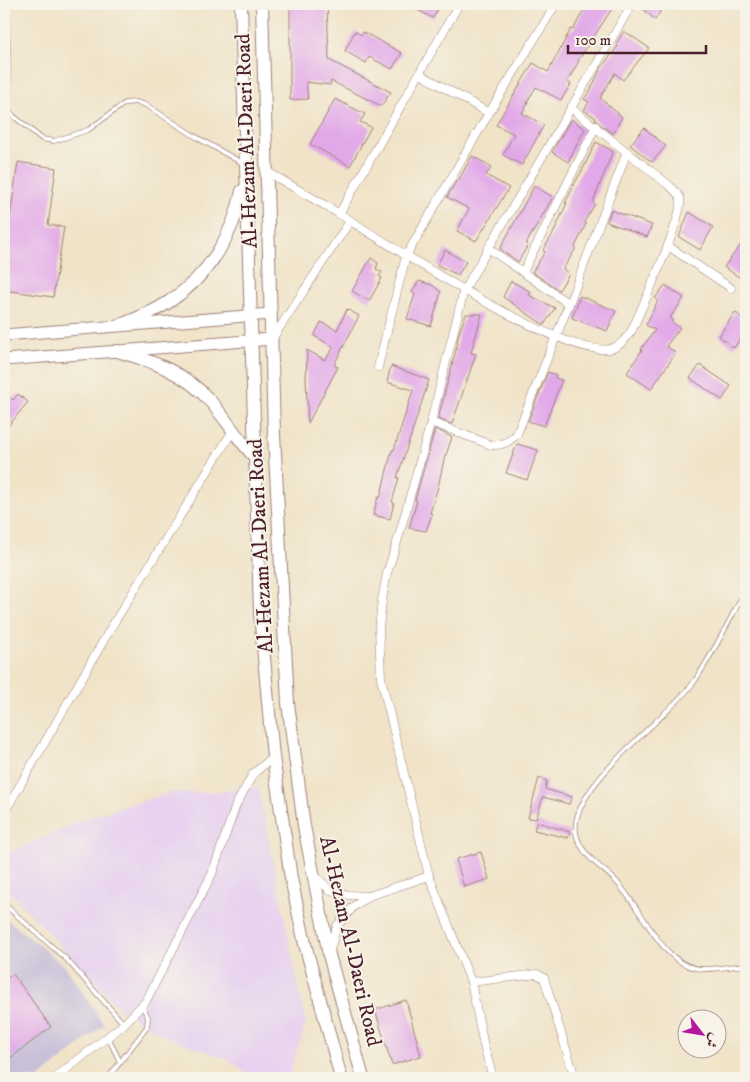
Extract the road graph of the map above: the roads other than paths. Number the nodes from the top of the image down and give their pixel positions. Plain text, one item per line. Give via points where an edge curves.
1 (4, 4) edge
2 (241, 4) edge
3 (262, 4) edge
4 (459, 4) edge
5 (556, 4) edge
6 (632, 4) edge
7 (420, 74) junction
8 (571, 108) junction
9 (5, 109) edge
10 (489, 113) junction
11 (4, 121) edge
12 (596, 126) junction
13 (627, 152) junction
14 (246, 168) junction
15 (266, 171) junction
16 (339, 214) junction
17 (350, 221) junction
18 (668, 246) junction
19 (488, 248) junction
20 (406, 256) junction
21 (523, 272) junction
22 (730, 288) dead end
23 (464, 290) junction
24 (569, 304) junction
25 (271, 314) junction
26 (251, 315) junction
27 (121, 325) junction
28 (4, 334) edge
29 (555, 337) junction
30 (272, 339) junction
31 (251, 341) junction
32 (117, 351) junction
33 (4, 360) edge
34 (378, 367) dead end
35 (431, 422) junction
36 (232, 432) junction
37 (255, 457) junction
38 (746, 590) edge
39 (274, 757) junction
40 (4, 813) edge
41 (313, 875) junction
42 (429, 876) junction
43 (369, 896) junction
44 (4, 904) edge
45 (329, 955) junction
46 (746, 965) edge
47 (471, 982) junction
48 (142, 1006) junction
49 (124, 1024) junction
50 (108, 1037) junction
51 (120, 1062) junction
52 (55, 1078) edge
53 (108, 1078) edge
54 (341, 1078) edge
55 (363, 1078) edge
56 (493, 1078) edge
57 (575, 1078) edge

1 - 9 street via 7,49
2 - 14 main road, Al-Hezam Al-Daeri Road
3 - 15 main road, Al-Hezam Al-Daeri Road
4 - 7 street
5 - 10 street
6 - 8 street
7 - 10 street
7 - 16 street
8 - 12 street
8 - 19 street
9 - 11 street
9 - 14 lane via 42,139 54,141 88,130 125,103 136,102 146,105
10 - 20 street
12 - 13 street
12 - 21 street
13 - 18 street via 670,186 680,198
13 - 24 street
14 - 26 main road, Al-Hezam Al-Daeri Road
14 - 27 main road via 231,228 218,254 204,272 169,302
15 - 16 street
15 - 25 main road, Al-Hezam Al-Daeri Road
16 - 17 street
17 - 20 street
17 - 30 street
18 - 22 street
18 - 29 street via 632,330 623,342 612,349 590,348
19 - 21 street
19 - 23 street
20 - 23 street
20 - 34 street
21 - 24 street
23 - 29 street
23 - 35 street
24 - 29 street
25 - 26 street
25 - 30 main road, Al-Hezam Al-Daeri Road
26 - 27 street
26 - 31 main road, Al-Hezam Al-Daeri Road
27 - 28 street
29 - 35 street via 521,428 508,442 491,445
30 - 31 street
30 - 41 main road, Al-Hezam Al-Daeri Road via 288,703
31 - 32 street
31 - 37 main road, Al-Hezam Al-Daeri Road
32 - 33 street
32 - 36 main road via 151,361 183,377 211,402
35 - 42 street via 387,573 379,628 381,678
36 - 37 main road
36 - 40 street via 112,626
37 - 39 main road, Al-Hezam Al-Daeri Road via 260,613
38 - 46 lane via 694,682 603,774 586,798 576,822 576,835 588,856 620,885 672,956 681,963 703,969
39 - 48 street via 253,774 236,806 212,874
39 - 54 main road, Al-Hezam Al-Daeri Road via 291,878
41 - 43 street via 330,890
41 - 45 main road, Al-Hezam Al-Daeri Road
42 - 43 street
42 - 47 street
43 - 45 street via 353,907 337,926
44 - 49 lane via 66,959
45 - 55 main road, Al-Hezam Al-Daeri Road
47 - 56 street
47 - 57 street via 537,974 544,978
48 - 49 street
48 - 51 lane via 148,1017 148,1027
49 - 50 street
50 - 51 lane
50 - 52 street
51 - 53 lane

